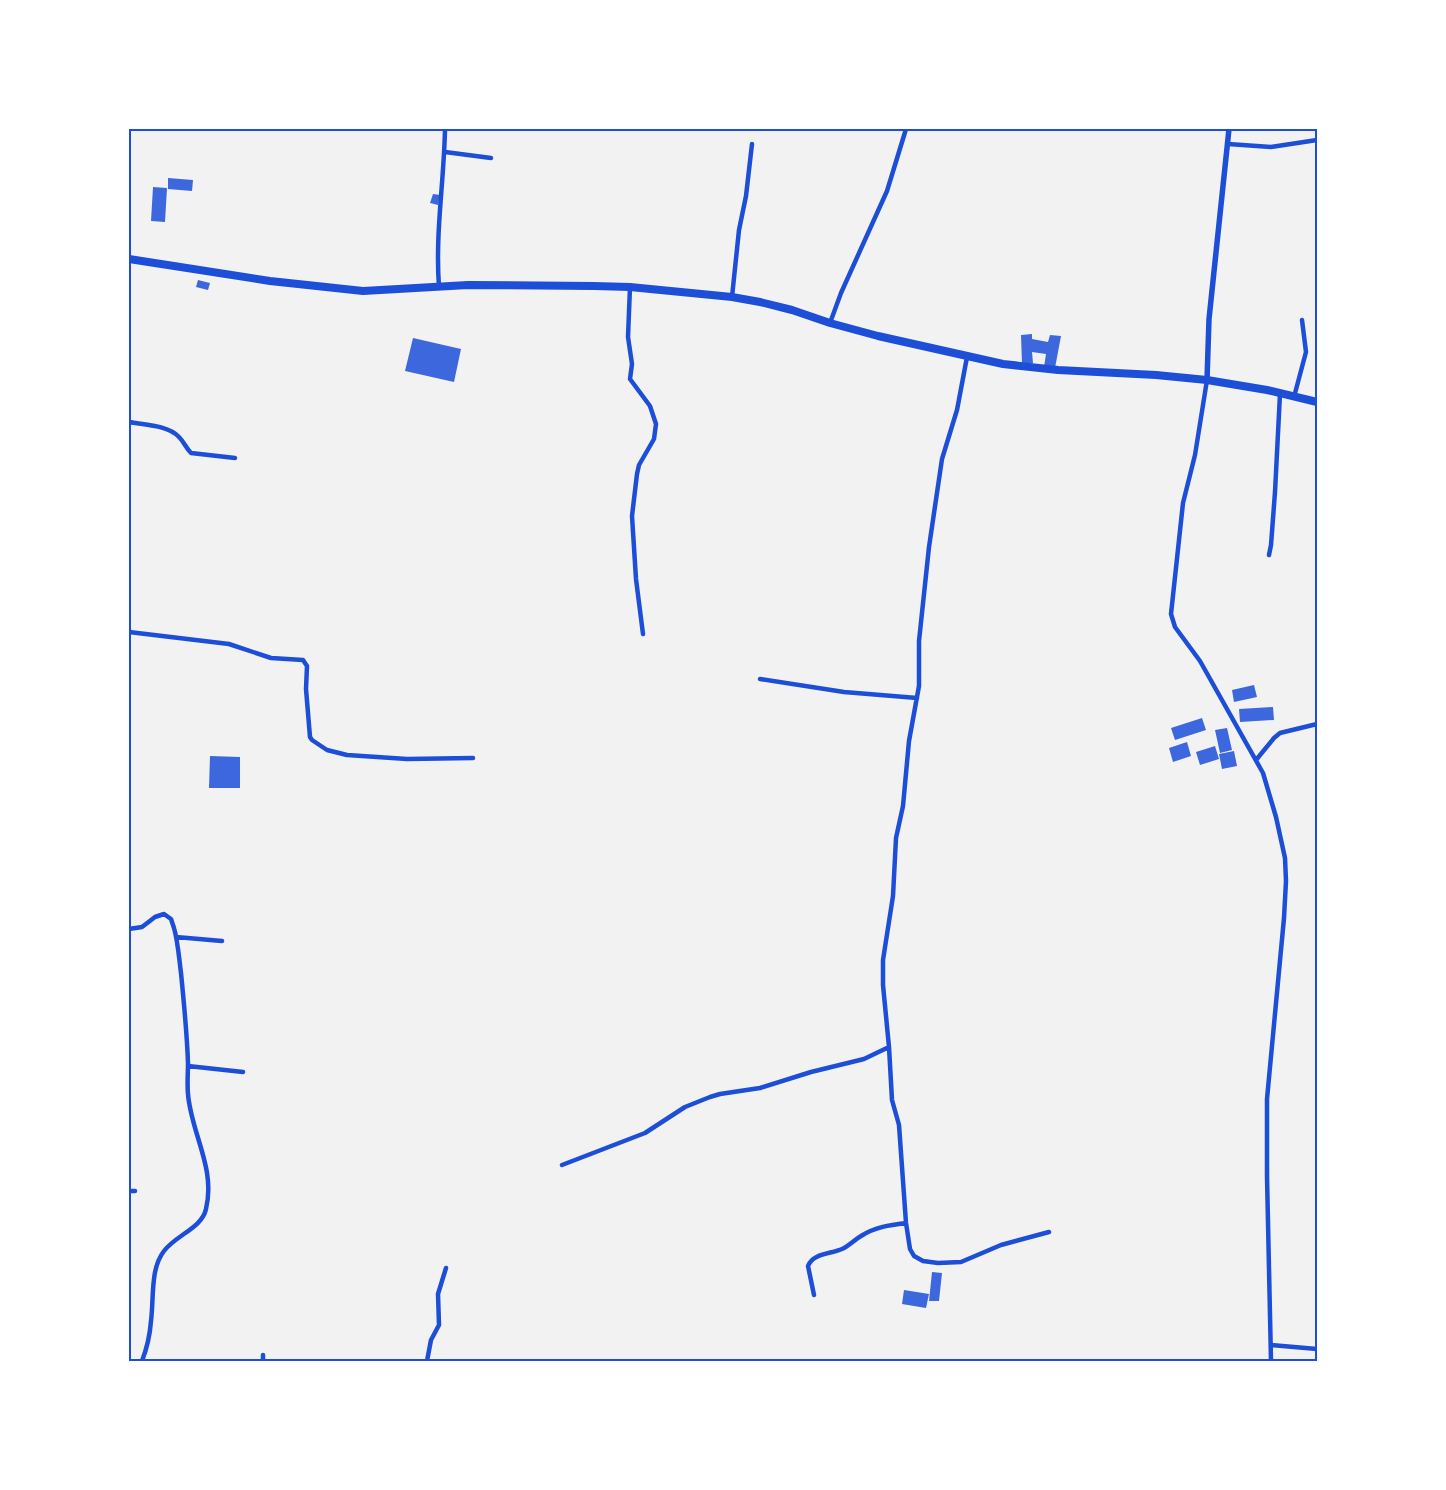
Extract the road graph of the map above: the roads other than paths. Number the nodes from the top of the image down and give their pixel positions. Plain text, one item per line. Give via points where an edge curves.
1 (445, 129) edge
2 (906, 129) edge
3 (1229, 129) edge
4 (1317, 140) edge
5 (752, 144) dead end
6 (1228, 144) junction
7 (445, 152) junction
8 (491, 158) dead end
9 (129, 259) edge
10 (439, 287) junction
11 (630, 287) junction
12 (732, 297) junction
13 (1302, 320) dead end
14 (830, 323) junction
15 (967, 357) junction
16 (1207, 380) junction
17 (1280, 394) junction
18 (1294, 397) junction
19 (1317, 402) edge
20 (129, 422) edge
21 (235, 458) dead end
22 (1269, 555) dead end
23 (129, 632) edge
24 (643, 634) dead end
25 (760, 678) dead end
26 (917, 698) junction
27 (1317, 724) edge
28 (473, 758) dead end
29 (1256, 760) junction
30 (129, 929) edge
31 (176, 937) junction
32 (222, 941) dead end
33 (889, 1047) junction
34 (188, 1066) junction
35 (243, 1072) dead end
36 (562, 1165) dead end
37 (129, 1191) edge
38 (135, 1191) dead end
39 (906, 1223) junction
40 (1049, 1232) dead end
41 (446, 1268) dead end
42 (814, 1295) dead end
43 (1271, 1345) junction
44 (1317, 1349) edge
45 (263, 1355) dead end
46 (142, 1361) edge
47 (262, 1361) edge
48 (427, 1361) edge
49 (1271, 1361) edge

1 - 7 street
2 - 14 street via 884,198
3 - 6 street
4 - 6 street via 1271,146
5 - 12 street
6 - 16 street via 1209,319
7 - 8 street
7 - 10 street via 438,238
9 - 10 main road via 270,281 363,290
10 - 11 main road
11 - 12 main road
11 - 24 street via 630,379 650,406 656,424 652,445 639,465 632,516
12 - 14 main road via 792,310
13 - 18 street via 1306,352
14 - 15 main road
15 - 16 main road via 1039,368
15 - 26 street via 957,410 940,470 920,623
16 - 17 main road
16 - 29 street via 1195,455 1183,503 1171,619 1200,661
17 - 18 main road
17 - 22 street
18 - 19 main road
20 - 21 street via 172,431 191,453
23 - 28 street via 229,644 271,658 302,660 307,666 310,736 331,752 407,760
25 - 26 street via 844,692
26 - 33 street via 896,838 893,896 883,960
27 - 29 street via 1280,733
29 - 43 street via 1272,798 1286,868 1267,1099
30 - 31 street via 142,927 164,914 171,919
31 - 32 street
31 - 34 street
33 - 36 street via 864,1060 760,1088 710,1097 685,1107 645,1133
33 - 39 street
34 - 35 street
34 - 46 street via 191,1114 206,1165 209,1195 206,1211 198,1223 164,1250 158,1262 147,1347
37 - 38 street
39 - 40 street via 914,1256 938,1263 961,1262 1001,1245
39 - 42 street via 874,1229 844,1248 815,1258 808,1266
41 - 48 street via 438,1294 439,1325 431,1340
43 - 44 street
43 - 49 street
45 - 47 street

